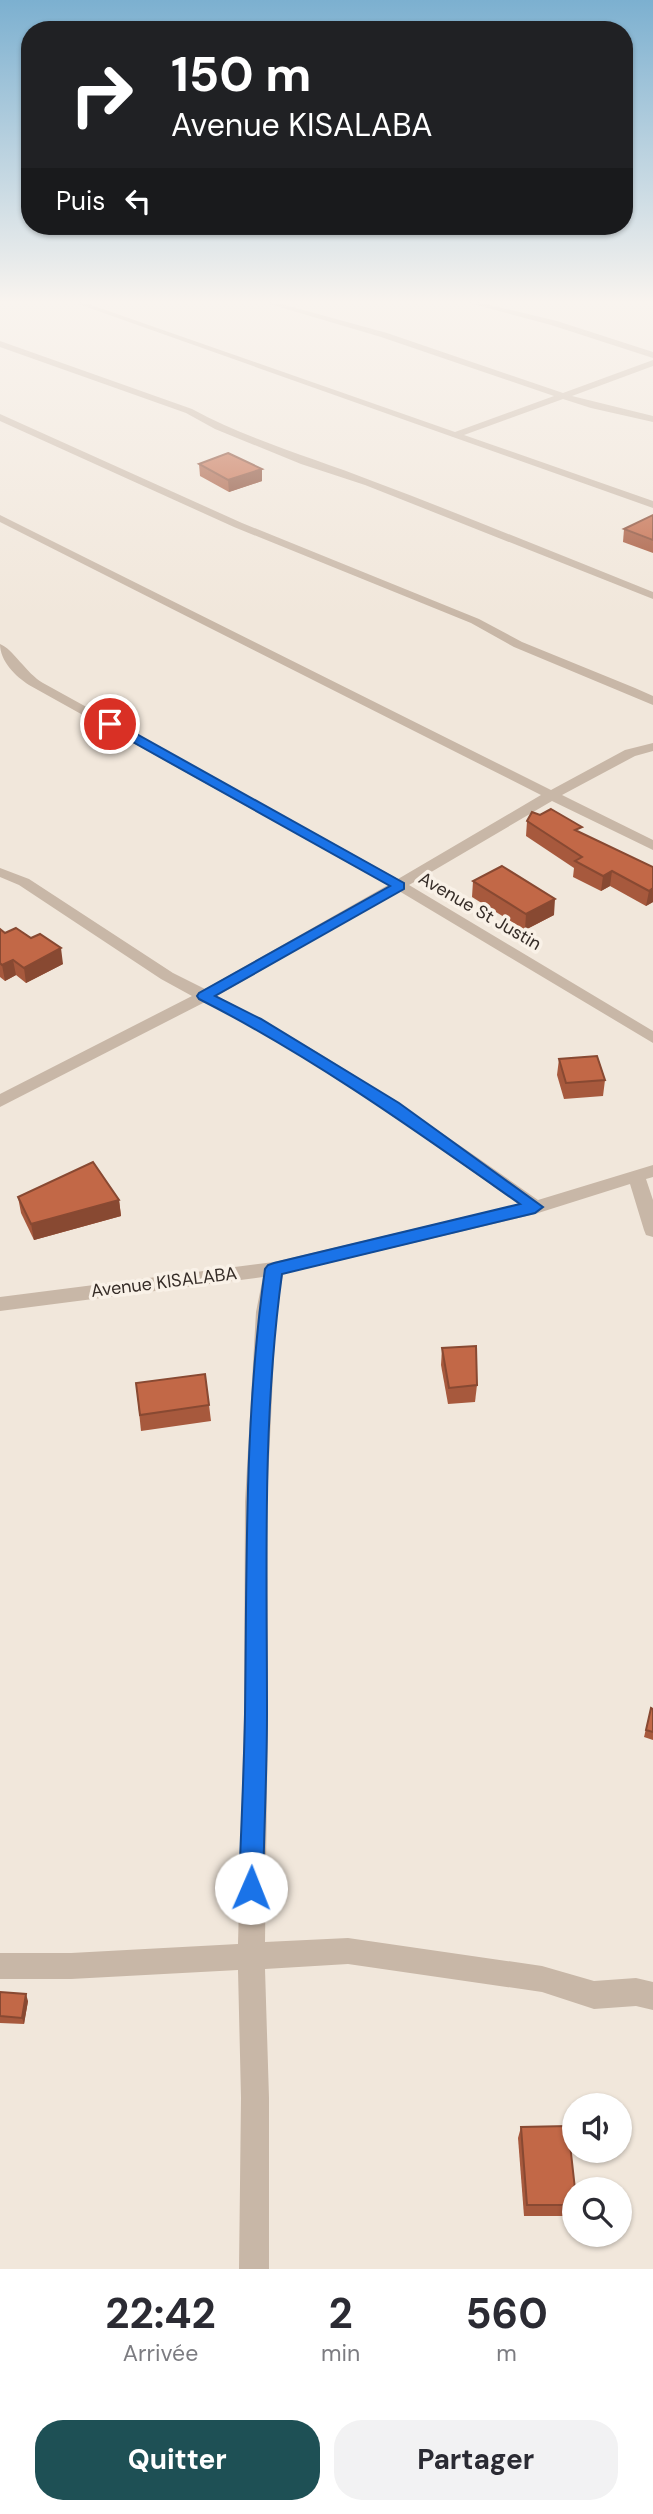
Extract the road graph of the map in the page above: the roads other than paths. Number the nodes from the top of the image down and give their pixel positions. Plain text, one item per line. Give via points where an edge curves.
1 (175, 406) edge
2 (373, 406) edge
3 (536, 406) edge
4 (596, 406) edge
5 (0, 417) edge
6 (653, 419) edge
7 (455, 435) junction
8 (653, 505) edge
9 (0, 519) edge
10 (653, 596) edge
11 (0, 648) edge
12 (653, 701) edge
13 (653, 747) edge
14 (552, 795) junction
15 (653, 846) edge
16 (0, 872) edge
17 (399, 886) junction
18 (204, 996) junction
19 (653, 1038) edge
20 (0, 1101) edge
21 (645, 1175) edge
22 (535, 1207) junction
23 (653, 1230) edge
24 (274, 1269) junction
25 (0, 1304) edge
26 (250, 1956) junction
27 (0, 1966) edge
28 (653, 1996) edge
29 (254, 2269) edge

1 - 10 street via 305,462
2 - 7 street
3 - 7 street
4 - 6 street
5 - 12 street via 238,525 475,621 554,662
7 - 8 street
9 - 14 street
11 - 17 street, Avenue St Justin via 34,684
13 - 14 street via 630,753
14 - 15 street
14 - 17 street
16 - 18 street via 24,882
17 - 18 street
17 - 19 street, Avenue St Justin
18 - 20 street
18 - 22 street via 256,1022 393,1107
21 - 22 street, Avenue KISALABA
21 - 23 street
22 - 24 street, Avenue KISALABA
24 - 25 street, Avenue KISALABA
24 - 26 street via 262,1364 256,1503
26 - 27 street
26 - 28 street via 348,1951 542,1979 594,1995 636,1992
26 - 29 street

